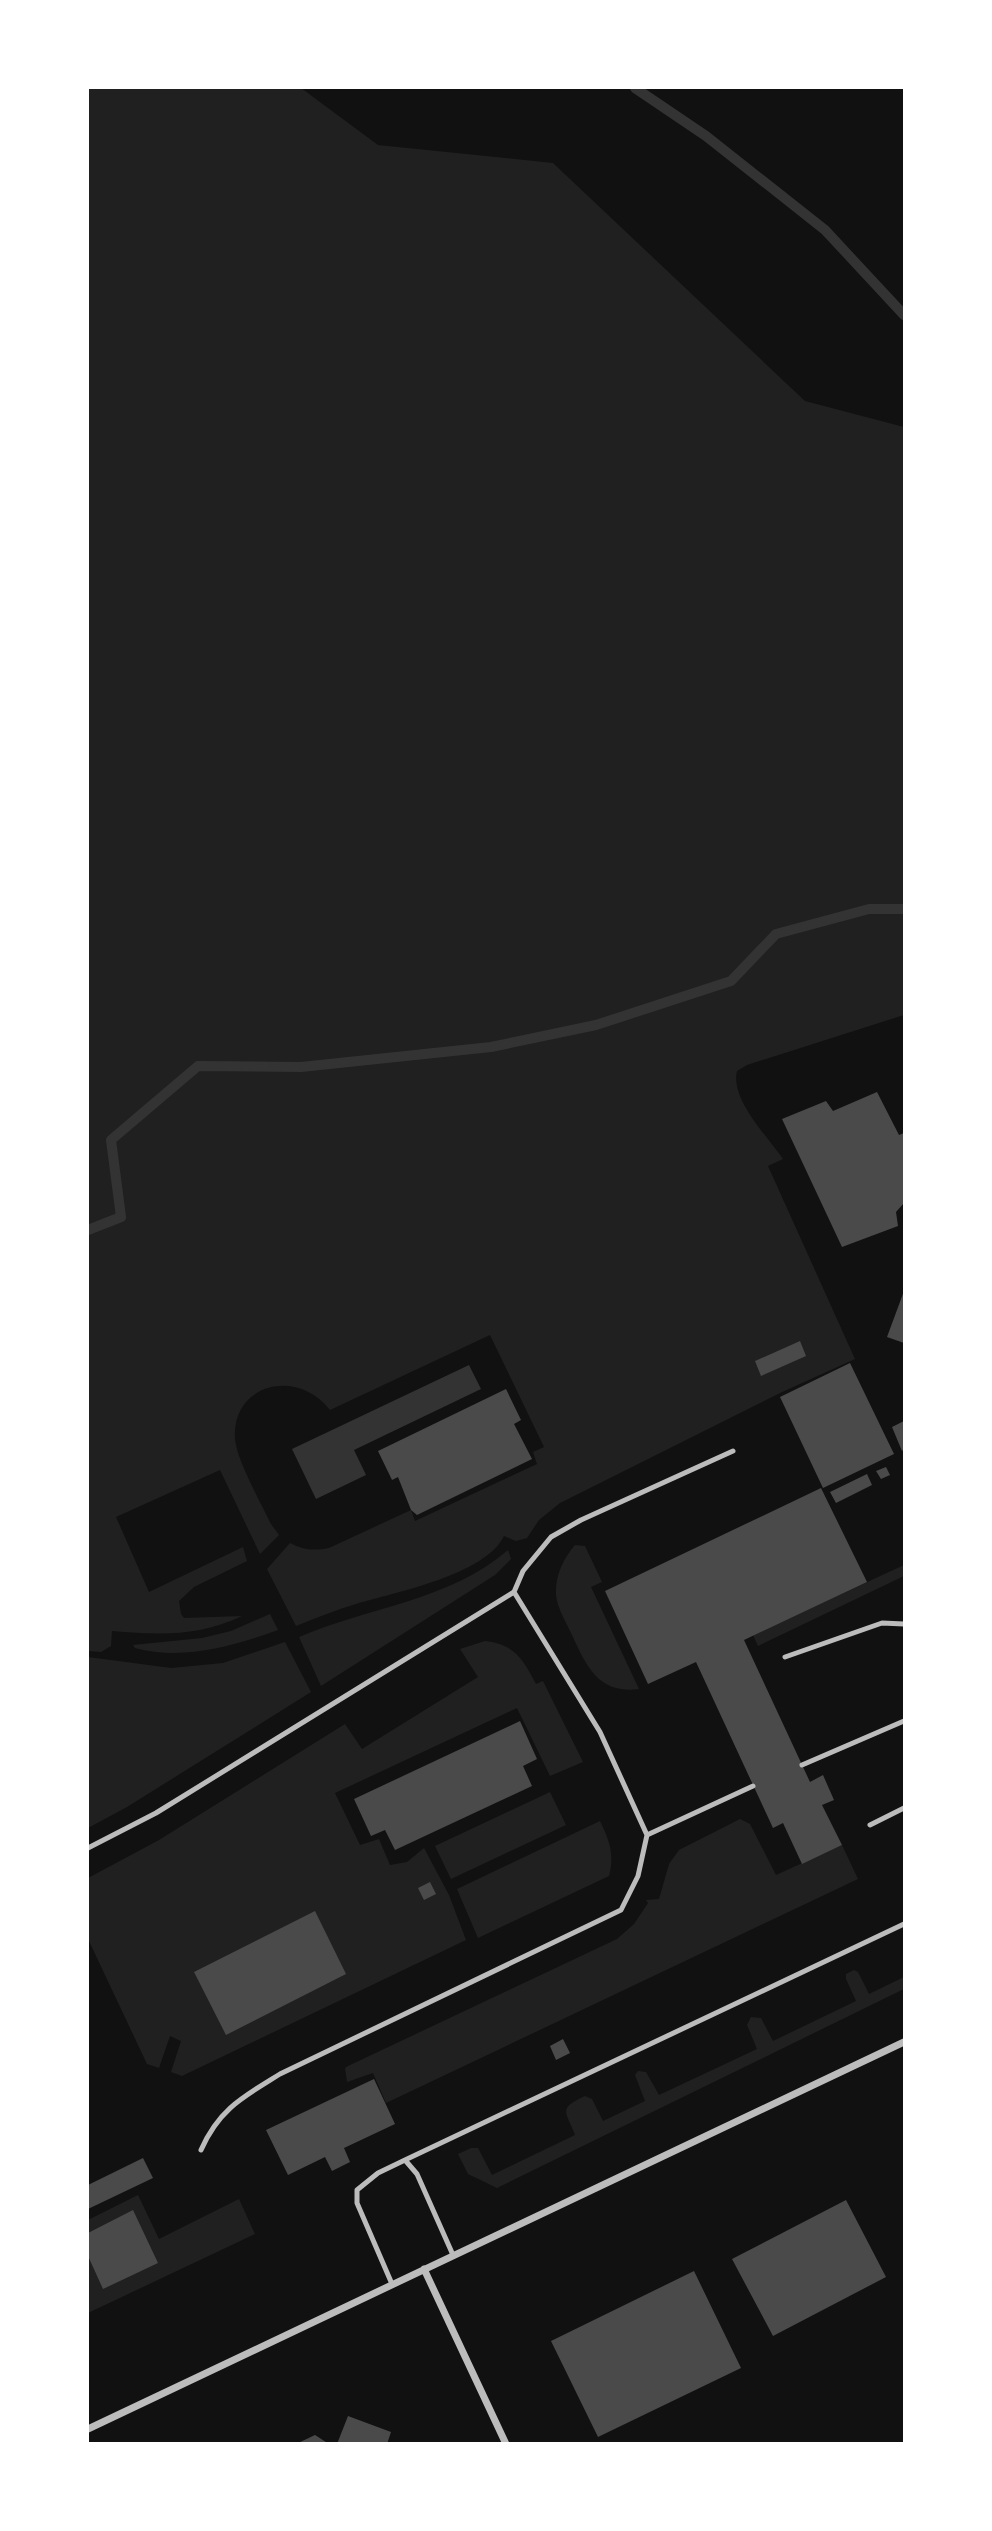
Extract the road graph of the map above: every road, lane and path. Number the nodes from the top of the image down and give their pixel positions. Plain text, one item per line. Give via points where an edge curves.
1 (733, 1451) dead end
2 (514, 1592) junction
3 (905, 1624) edge
4 (785, 1657) dead end
5 (905, 1721) edge
6 (802, 1765) dead end
7 (753, 1786) dead end
8 (905, 1808) edge
9 (870, 1825) dead end
10 (647, 1835) junction
11 (88, 1848) edge
12 (905, 1924) edge
13 (905, 2042) edge
14 (201, 2150) dead end
15 (405, 2160) junction
16 (453, 2255) junction
17 (424, 2269) junction
18 (392, 2284) junction
19 (88, 2429) edge
20 (506, 2444) edge

1 - 2 lane via 551,1537 523,1572
2 - 10 lane via 600,1732
2 - 11 lane via 156,1813
3 - 4 lane via 882,1623
5 - 6 lane
7 - 10 lane
8 - 9 lane
10 - 14 lane via 638,1876 621,1910 280,2074 225,2113 211,2127
12 - 15 lane
13 - 16 street
15 - 16 lane via 417,2174
15 - 18 lane via 357,2190 357,2203
16 - 17 street
17 - 18 street
17 - 20 street
18 - 19 street

